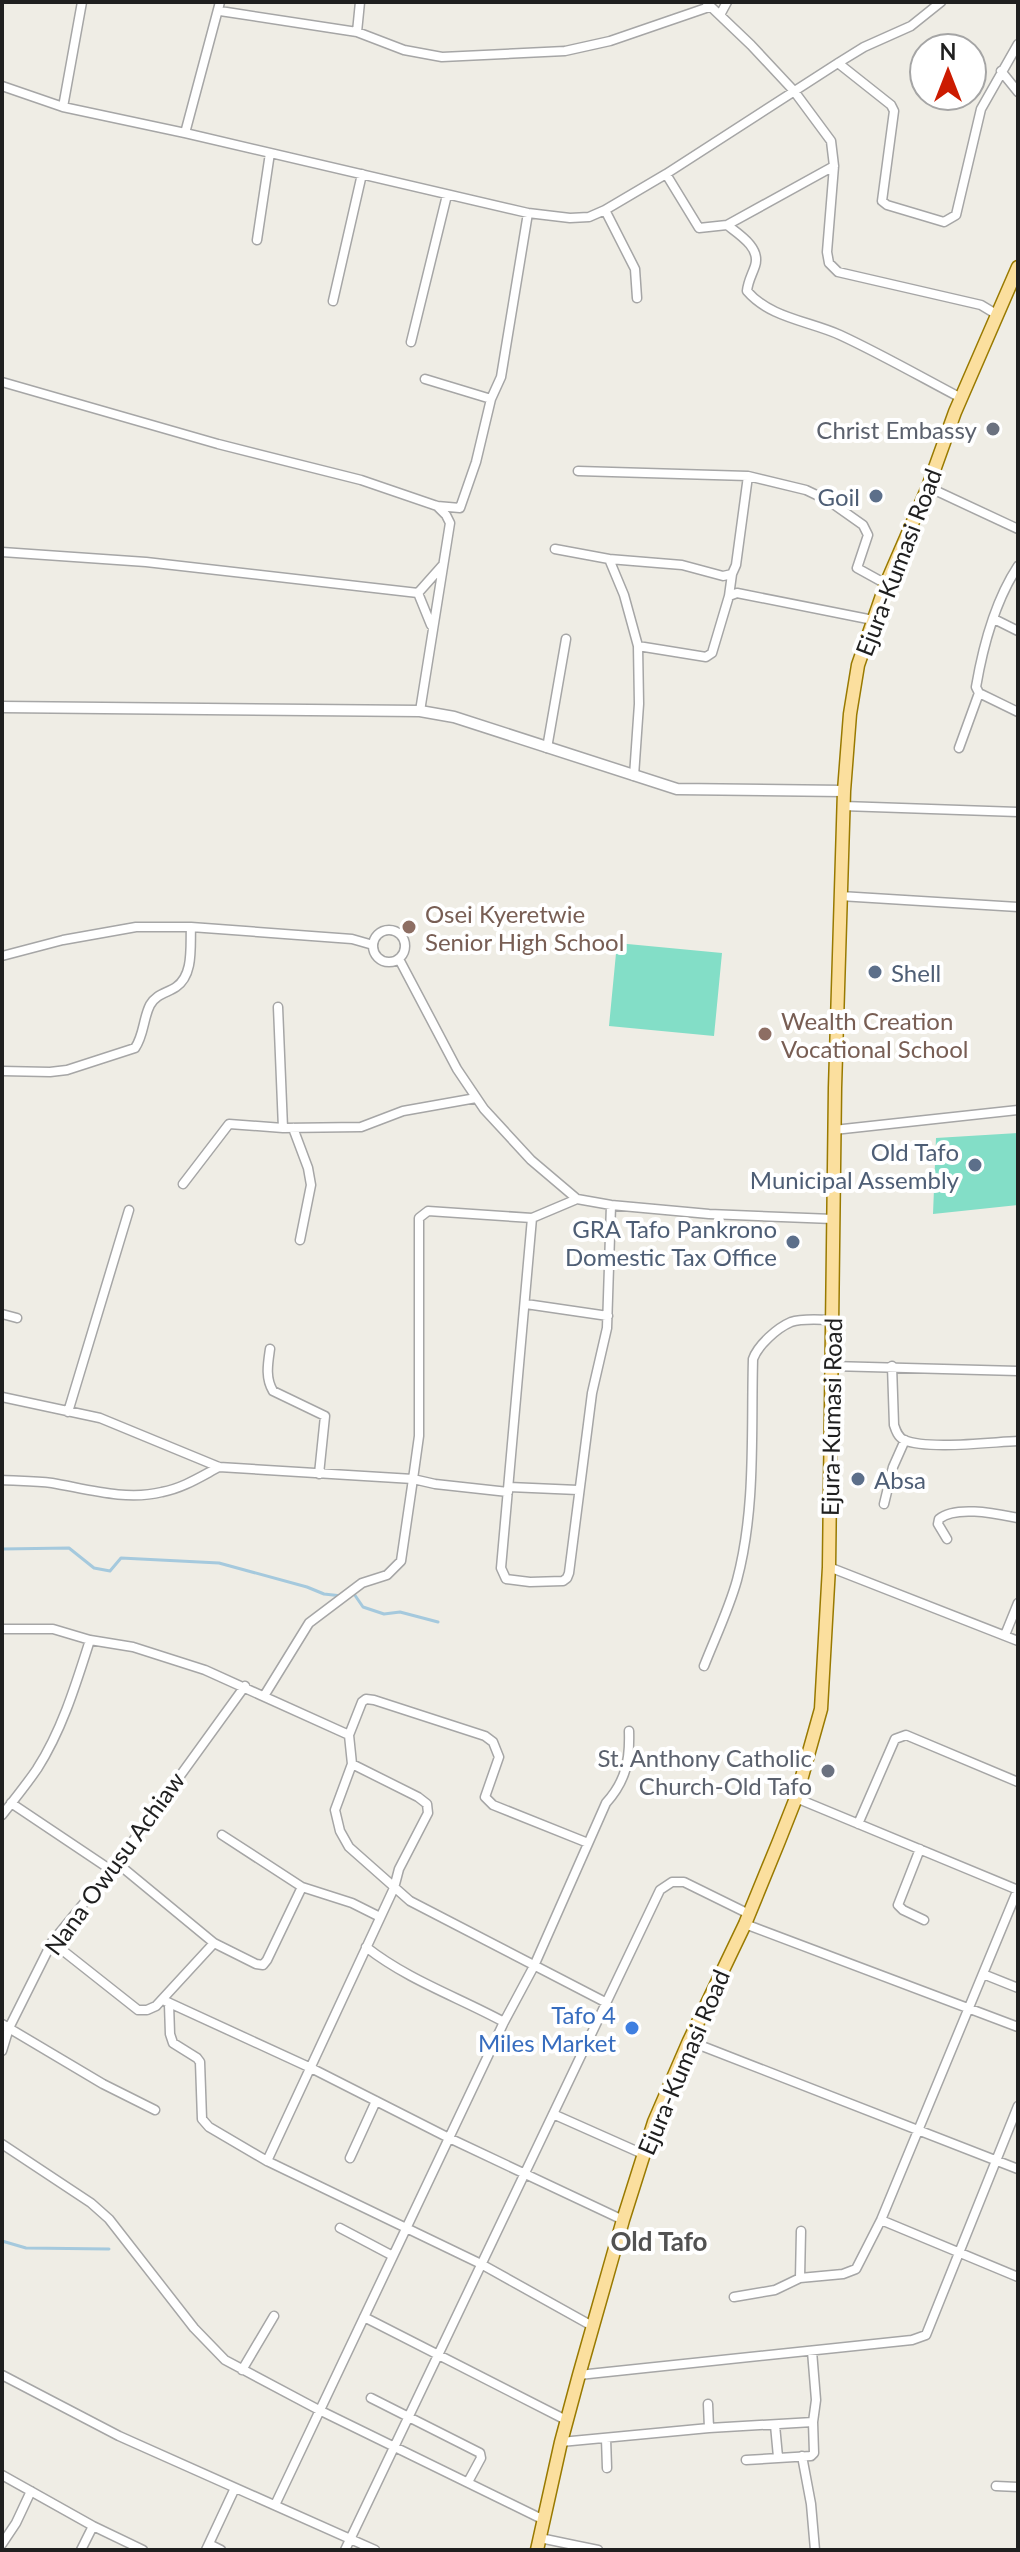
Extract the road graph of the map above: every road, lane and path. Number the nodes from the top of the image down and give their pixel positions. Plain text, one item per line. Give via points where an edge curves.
1 (82, 2) edge
2 (360, 2) edge
3 (727, 2) edge
4 (941, 2) edge
5 (708, 4) edge
6 (220, 6) edge
7 (720, 15) junction
8 (357, 32) junction
9 (1018, 44) edge
10 (838, 63) junction
11 (1001, 71) junction
12 (2, 86) edge
13 (794, 91) junction
14 (1018, 92) edge
15 (63, 107) junction
16 (185, 133) junction
17 (270, 153) junction
18 (834, 166) junction
19 (362, 174) junction
20 (666, 174) junction
21 (447, 195) junction
22 (605, 210) junction
23 (528, 213) junction
24 (727, 225) junction
25 (257, 240) dead end
26 (1018, 267) edge
27 (637, 298) dead end
28 (333, 301) dead end
29 (996, 314) junction
30 (411, 342) dead end
31 (425, 379) dead end
32 (2, 382) edge
33 (961, 398) junction
34 (491, 399) junction
35 (578, 471) dead end
36 (748, 476) junction
37 (928, 487) junction
38 (437, 506) junction
39 (1018, 529) edge
40 (555, 549) dead end
41 (2, 552) edge
42 (609, 559) junction
43 (442, 566) junction
44 (1018, 566) edge
45 (732, 574) junction
46 (886, 584) junction
47 (418, 593) junction
48 (729, 596) junction
49 (994, 619) junction
50 (873, 620) junction
51 (433, 629) junction
52 (1018, 631) edge
53 (566, 639) dead end
54 (638, 646) junction
55 (979, 693) junction
56 (2, 707) edge
57 (420, 711) junction
58 (1018, 712) edge
59 (547, 748) junction
60 (959, 748) dead end
61 (634, 776) junction
62 (844, 791) junction
63 (843, 806) junction
64 (1018, 812) edge
65 (840, 896) junction
66 (1018, 907) edge
67 (191, 927) junction
68 (373, 945) junction
69 (2, 956) edge
70 (399, 959) junction
71 (278, 1007) dead end
72 (2, 1071) edge
73 (476, 1098) junction
74 (1018, 1110) edge
75 (288, 1128) junction
76 (834, 1130) junction
77 (183, 1184) dead end
78 (577, 1199) junction
79 (611, 1205) junction
80 (129, 1210) dead end
81 (532, 1218) junction
82 (833, 1219) junction
83 (300, 1240) dead end
84 (526, 1304) junction
85 (2, 1314) edge
86 (608, 1316) junction
87 (17, 1318) dead end
88 (832, 1320) junction
89 (270, 1349) dead end
90 (831, 1366) junction
91 (892, 1366) junction
92 (1018, 1371) edge
93 (2, 1397) edge
94 (68, 1412) junction
95 (905, 1440) junction
96 (1018, 1441) edge
97 (219, 1467) junction
98 (319, 1474) junction
99 (413, 1479) junction
100 (2, 1480) edge
101 (508, 1489) junction
102 (578, 1490) junction
103 (884, 1504) dead end
104 (1018, 1518) edge
105 (947, 1539) dead end
106 (829, 1567) junction
107 (1018, 1603) edge
108 (2, 1629) edge
109 (1005, 1635) junction
110 (90, 1640) junction
111 (1018, 1641) edge
112 (704, 1666) dead end
113 (245, 1686) junction
114 (264, 1696) junction
115 (629, 1731) dead end
116 (349, 1735) junction
117 (352, 1764) junction
118 (1018, 1782) edge
119 (796, 1798) junction
120 (11, 1803) junction
121 (2, 1815) edge
122 (858, 1824) junction
123 (222, 1835) dead end
124 (588, 1843) junction
125 (920, 1849) junction
126 (114, 1866) junction
127 (302, 1887) junction
128 (394, 1888) junction
129 (1018, 1889) edge
130 (380, 1917) junction
131 (747, 1919) junction
132 (924, 1920) dead end
133 (52, 1942) junction
134 (214, 1943) junction
135 (366, 1947) junction
136 (534, 1966) junction
137 (983, 1974) junction
138 (1018, 1988) edge
139 (166, 2002) junction
140 (605, 2002) junction
141 (968, 2010) junction
142 (504, 2022) junction
143 (6, 2026) edge
144 (1018, 2027) edge
145 (689, 2041) junction
146 (2, 2051) edge
147 (311, 2068) junction
148 (376, 2101) junction
149 (1018, 2106) edge
150 (155, 2110) dead end
151 (553, 2114) junction
152 (919, 2129) junction
153 (449, 2138) junction
154 (2, 2144) edge
155 (643, 2154) junction
156 (350, 2158) dead end
157 (267, 2161) junction
158 (995, 2161) junction
159 (1018, 2169) edge
160 (525, 2173) junction
161 (623, 2220) junction
162 (881, 2220) junction
163 (407, 2227) junction
164 (340, 2228) dead end
165 (801, 2231) dead end
166 (958, 2253) junction
167 (393, 2256) junction
168 (481, 2264) junction
169 (1018, 2277) edge
170 (800, 2278) junction
171 (734, 2297) dead end
172 (274, 2316) dead end
173 (364, 2317) junction
174 (594, 2327) junction
175 (812, 2351) junction
176 (437, 2356) junction
177 (242, 2370) junction
178 (2, 2375) edge
179 (579, 2375) junction
180 (371, 2398) dead end
181 (708, 2404) dead end
182 (319, 2410) junction
183 (409, 2416) junction
184 (568, 2421) junction
185 (813, 2422) junction
186 (775, 2425) junction
187 (709, 2428) junction
188 (606, 2438) junction
189 (561, 2442) junction
190 (394, 2446) junction
191 (802, 2456) junction
192 (778, 2457) junction
193 (746, 2460) dead end
194 (607, 2468) dead end
195 (2, 2475) edge
196 (468, 2482) junction
197 (996, 2486) dead end
198 (1018, 2487) edge
199 (235, 2488) junction
200 (31, 2491) junction
201 (275, 2505) junction
202 (544, 2520) junction
203 (93, 2526) junction
204 (351, 2539) junction
205 (2, 2544) edge
206 (538, 2544) edge
207 (208, 2547) edge
208 (81, 2550) edge
209 (143, 2550) edge
210 (221, 2550) edge
211 (345, 2550) edge
212 (375, 2550) edge
213 (598, 2550) edge
214 (815, 2550) edge

1 - 15 street
2 - 8 street
3 - 7 street
4 - 10 street via 911,26
5 - 7 street
5 - 8 street via 610,41 530,54 442,57 404,50
6 - 8 street
6 - 16 street
7 - 13 street
9 - 11 street
10 - 11 street via 894,111 882,201 944,222 956,215 981,109
10 - 13 street
11 - 14 street
12 - 15 street
13 - 18 street via 831,141
13 - 20 street
15 - 16 street
16 - 17 street
17 - 19 street
17 - 25 street
18 - 24 street
18 - 29 street via 827,252 838,272 981,305
19 - 21 street
19 - 28 street
20 - 22 street
20 - 24 street via 699,228
21 - 23 street
21 - 30 street
22 - 23 street via 570,218
22 - 27 street via 635,269
23 - 34 street via 501,377
24 - 33 street via 754,250 757,259 747,291 755,301 858,343
26 - 29 main road, Ejura-Kumasi Road
29 - 33 main road, Ejura-Kumasi Road
31 - 34 street
32 - 38 street via 361,480
33 - 37 main road, Ejura-Kumasi Road
34 - 38 street via 460,508
35 - 36 street
36 - 45 street
36 - 46 street via 806,490 863,525 868,535 857,568
37 - 39 street
37 - 46 main road, Ejura-Kumasi Road
38 - 43 street via 450,523
40 - 42 street
41 - 47 street via 146,562
42 - 45 street
42 - 54 street
43 - 47 street
43 - 51 street
44 - 49 street
45 - 48 street
46 - 50 main road, Ejura-Kumasi Road
47 - 51 street
48 - 50 street via 737,593
48 - 54 street via 712,653 706,657
49 - 52 street
49 - 55 street via 977,680
50 - 62 main road, Ejura-Kumasi Road via 854,686
51 - 57 street
53 - 59 street
54 - 61 street
55 - 58 street
55 - 60 street
56 - 57 street
57 - 59 street
59 - 61 street
61 - 62 street via 677,789
62 - 63 main road, Ejura-Kumasi Road
63 - 64 street
63 - 65 main road, Ejura-Kumasi Road
65 - 66 street
65 - 76 main road, Ejura-Kumasi Road
67 - 68 street
67 - 69 street via 136,927
67 - 72 street via 188,975 150,1005 135,1048 67,1070
68 - 70 street via 382,960
68 - 70 street via 384,931 397,932 406,943
70 - 73 street
71 - 75 street
73 - 75 street via 403,1111 361,1127
73 - 78 street via 531,1160
74 - 76 street
75 - 77 street via 229,1124
75 - 83 street via 311,1185
76 - 82 main road, Ejura-Kumasi Road
78 - 79 street
78 - 81 street
79 - 82 street
79 - 86 street
80 - 94 street
81 - 84 street
81 - 99 street via 428,1211 419,1218 419,1436
82 - 88 main road, Ejura-Kumasi Road
84 - 86 street
84 - 101 street
85 - 87 street
86 - 102 street
88 - 90 main road, Ejura-Kumasi Road
88 - 112 street via 793,1321 753,1359 752,1464 743,1546 734,1588
89 - 98 street via 273,1391 325,1416
90 - 91 street
90 - 106 main road, Ejura-Kumasi Road
91 - 92 street
91 - 95 street via 894,1425
93 - 94 street
94 - 97 street via 116,1423
95 - 96 street
95 - 103 street
97 - 98 street
97 - 100 street via 184,1486 139,1495
98 - 99 street
99 - 101 street
99 - 114 street via 399,1565 362,1583 309,1623
101 - 102 street
101 - 102 street via 503,1574 510,1580 552,1581 563,1581 569,1573
104 - 105 street via 975,1512 943,1515 938,1524
106 - 109 street
106 - 119 main road, Ejura-Kumasi Road via 821,1709
107 - 109 street
108 - 110 street via 53,1629
109 - 111 street
110 - 113 street via 133,1647
110 - 120 street via 52,1741
113 - 114 street
113 - 126 street, Nana Owusu Achiaw
114 - 116 street
115 - 124 street via 630,1756 623,1779
116 - 117 street
116 - 124 street via 366,1699 485,1736 499,1757 485,1797 493,1805
117 - 128 street via 336,1820 349,1847
117 - 128 street via 418,1797 429,1808
118 - 122 street via 900,1736
119 - 122 street
119 - 131 main road, Ejura-Kumasi Road
120 - 121 street
120 - 126 street
122 - 125 street
123 - 127 street
124 - 136 street
125 - 129 street
125 - 132 street via 898,1905
126 - 133 street, Nana Owusu Achiaw
126 - 134 street
127 - 130 street
127 - 134 street via 263,1965
128 - 130 street
128 - 136 street
129 - 137 street
130 - 135 street
131 - 140 street via 684,1882 666,1885
131 - 141 street
131 - 145 main road, Ejura-Kumasi Road
133 - 139 street via 138,2010
133 - 143 street, Nana Owusu Achiaw
134 - 139 street
135 - 142 street via 435,1990
135 - 147 street
136 - 140 street
136 - 142 street
137 - 138 street
137 - 141 street
139 - 147 street
139 - 157 street via 173,2043 200,2062 202,2119
140 - 151 street
141 - 144 street
141 - 152 street
142 - 153 street
143 - 146 street, Nana Owusu Achiaw
143 - 150 street
145 - 152 street
145 - 155 main road, Ejura-Kumasi Road
147 - 148 street
147 - 157 street
148 - 153 street
148 - 156 street
149 - 158 street
151 - 155 street
151 - 160 street
152 - 158 street
152 - 162 street
153 - 160 street
153 - 163 street
154 - 177 street via 109,2219 209,2345
155 - 161 main road, Ejura-Kumasi Road
157 - 163 street
158 - 159 street
158 - 166 street
160 - 161 street
160 - 168 street
161 - 174 main road, Ejura-Kumasi Road
162 - 166 street
162 - 170 street via 856,2269
163 - 167 street
163 - 168 street
164 - 167 street
165 - 170 street
166 - 169 street
166 - 175 street via 926,2335
167 - 173 street
168 - 174 street
168 - 176 street
170 - 171 street via 775,2290
172 - 177 street
173 - 176 street
173 - 182 street
174 - 179 main road, Ejura-Kumasi Road
175 - 179 street
175 - 185 street
176 - 183 street
176 - 184 street
177 - 182 street
178 - 199 street
179 - 184 main road, Ejura-Kumasi Road
180 - 183 street
181 - 187 street
182 - 190 street
182 - 201 street
183 - 190 street
183 - 196 street via 480,2453
184 - 189 main road, Ejura-Kumasi Road
185 - 186 street
185 - 191 street via 814,2453
186 - 187 street
186 - 192 street
187 - 188 street
188 - 189 street
188 - 194 street
189 - 202 main road, Ejura-Kumasi Road
190 - 196 street
190 - 204 street
191 - 192 street
191 - 214 street
192 - 193 street
195 - 200 street
196 - 202 street
197 - 198 street
199 - 201 street
199 - 207 street
200 - 203 street
200 - 205 street
201 - 204 street
202 - 206 main road, Ejura-Kumasi Road
203 - 208 street
203 - 209 street
204 - 211 street
204 - 212 street
206 - 213 street
207 - 210 street

